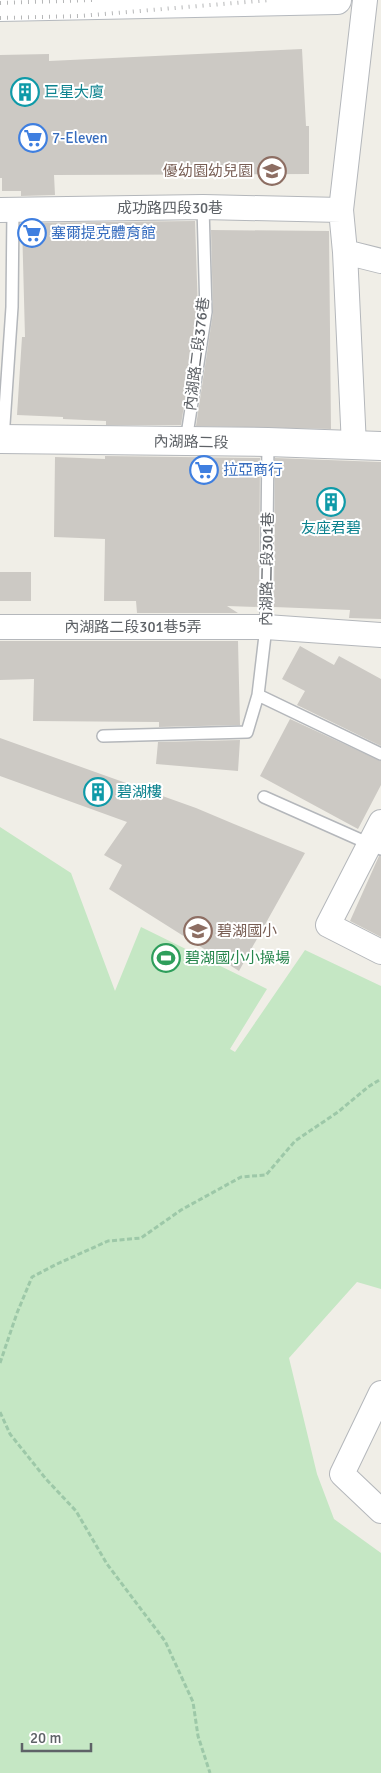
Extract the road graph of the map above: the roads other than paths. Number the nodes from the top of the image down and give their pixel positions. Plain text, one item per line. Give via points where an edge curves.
1 (336, 0) edge
2 (365, 0) edge
3 (0, 6) edge
4 (203, 207) junction
5 (6, 210) edge
6 (341, 210) junction
7 (346, 252) junction
8 (381, 261) edge
9 (0, 308) edge
10 (12, 308) junction
11 (2, 439) edge
12 (186, 441) junction
13 (268, 442) junction
14 (354, 446) junction
15 (381, 446) edge
16 (0, 627) edge
17 (266, 627) junction
18 (381, 635) edge
19 (258, 696) junction
20 (103, 736) dead end
21 (381, 754) edge
22 (264, 797) dead end
23 (381, 822) edge
24 (375, 846) edge
25 (381, 952) edge
26 (381, 1394) edge
27 (381, 1511) edge

1 - 3 street
2 - 6 street
4 - 5 street, 成功路四段30巷
4 - 6 street, 成功路四段30巷
4 - 12 lane, 內湖路二段376巷 via 206,312
5 - 10 lane
6 - 7 street
7 - 8 street
7 - 14 street
9 - 10 lane
10 - 11 lane
11 - 12 street, 內湖路二段
12 - 13 street, 內湖路二段
13 - 14 street, 內湖路二段
13 - 17 lane, 內湖路二段301巷
14 - 15 street, 內湖路二段
16 - 17 street, 內湖路二段301巷5弄
17 - 18 street, 內湖路二段301巷5弄
17 - 19 lane, 內湖路二段301巷
19 - 20 lane, 內湖路二段301巷 via 248,732
19 - 21 lane
22 - 24 lane
23 - 24 street
24 - 25 street via 328,925
26 - 27 street via 342,1474

